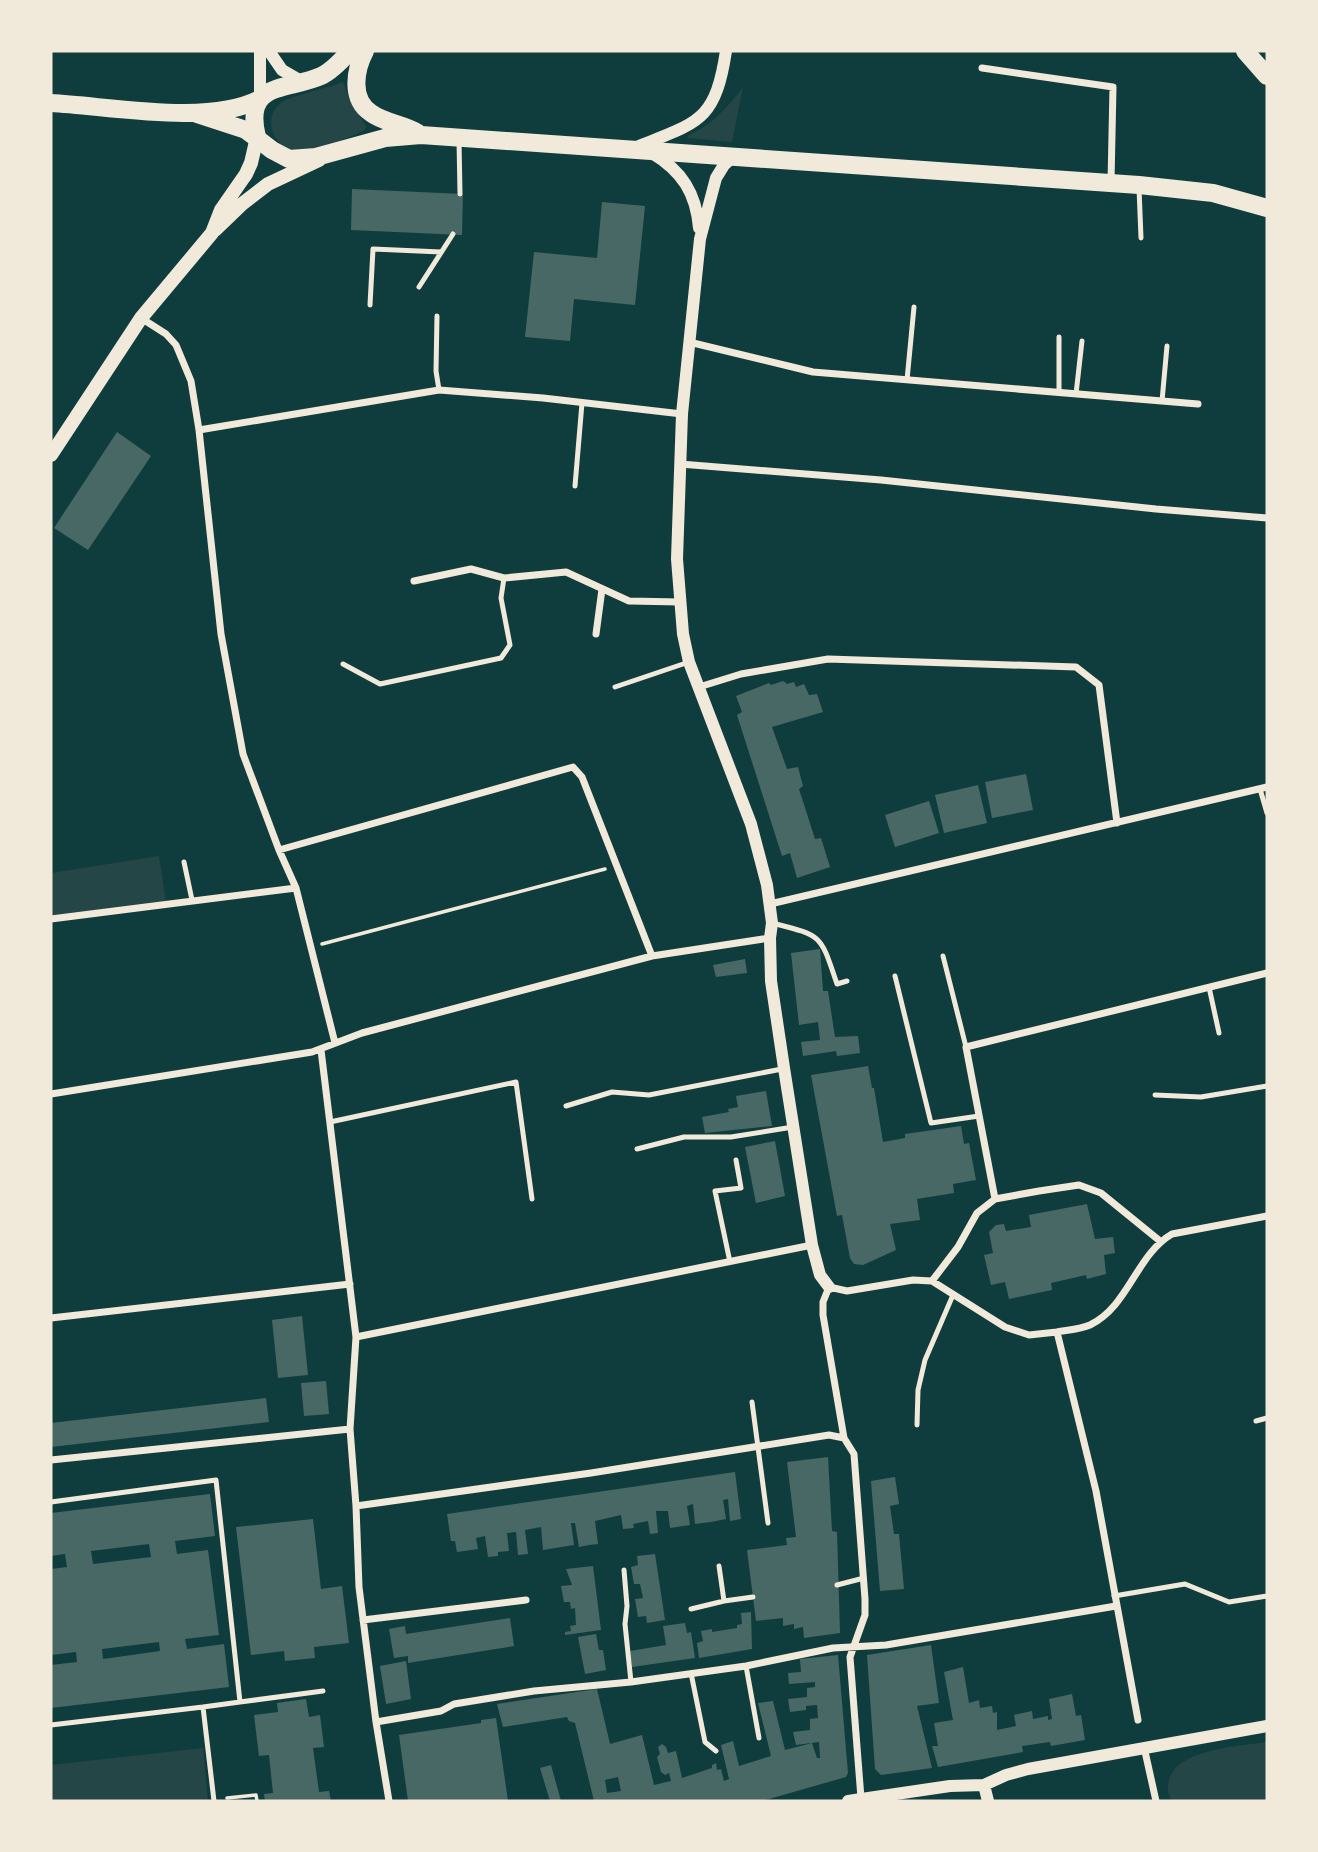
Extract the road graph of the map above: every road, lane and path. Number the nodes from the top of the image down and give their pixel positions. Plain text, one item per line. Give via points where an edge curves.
1 (260, 51) edge
2 (269, 51) edge
3 (350, 51) edge
4 (365, 51) edge
5 (726, 51) edge
6 (1245, 51) edge
7 (982, 68) dead end
8 (1267, 76) edge
9 (301, 81) junction
10 (260, 99) junction
11 (51, 103) edge
12 (197, 114) junction
13 (421, 135) junction
14 (257, 136) junction
15 (459, 137) junction
16 (640, 150) junction
17 (334, 153) junction
18 (733, 157) junction
19 (1111, 183) junction
20 (1139, 185) junction
21 (460, 194) dead end
22 (1267, 208) edge
23 (212, 233) junction
24 (453, 234) dead end
25 (1141, 238) dead end
26 (700, 239) junction
27 (441, 252) junction
28 (419, 287) dead end
29 (370, 305) dead end
30 (914, 307) dead end
31 (437, 316) dead end
32 (141, 318) junction
33 (1059, 337) dead end
34 (1082, 341) dead end
35 (689, 342) junction
36 (1167, 346) dead end
37 (907, 380) junction
38 (439, 390) junction
39 (1059, 393) junction
40 (1076, 394) junction
41 (1162, 401) junction
42 (582, 403) junction
43 (1198, 404) dead end
44 (682, 414) junction
45 (199, 430) junction
46 (51, 455) edge
47 (680, 464) junction
48 (575, 486) dead end
49 (1267, 518) edge
50 (504, 578) junction
51 (414, 581) dead end
52 (602, 589) junction
53 (680, 602) junction
54 (596, 634) dead end
55 (689, 662) junction
56 (343, 664) dead end
57 (615, 687) dead end
58 (699, 687) junction
59 (1264, 788) edge
60 (1267, 813) edge
61 (1117, 822) junction
62 (279, 850) junction
63 (184, 862) dead end
64 (616, 866) junction
65 (296, 888) junction
66 (192, 900) junction
67 (770, 904) junction
68 (51, 919) edge
69 (772, 923) junction
70 (770, 938) junction
71 (310, 947) junction
72 (652, 956) junction
73 (943, 956) dead end
74 (1267, 972) edge
75 (895, 976) dead end
76 (847, 981) dead end
77 (1209, 987) junction
78 (1219, 1034) dead end
79 (335, 1043) junction
80 (966, 1047) junction
81 (321, 1050) junction
82 (783, 1068) junction
83 (1267, 1086) edge
84 (51, 1094) edge
85 (1155, 1095) dead end
86 (566, 1106) dead end
87 (979, 1116) junction
88 (330, 1122) junction
89 (793, 1127) junction
90 (637, 1149) dead end
91 (736, 1160) dead end
92 (532, 1199) dead end
93 (995, 1199) junction
94 (1267, 1216) edge
95 (1160, 1241) junction
96 (812, 1245) junction
97 (730, 1262) junction
98 (932, 1281) junction
99 (350, 1284) junction
100 (829, 1287) junction
101 (953, 1294) junction
102 (51, 1318) edge
103 (1058, 1332) junction
104 (356, 1337) junction
105 (752, 1402) dead end
106 (1267, 1418) edge
107 (1256, 1420) dead end
108 (917, 1425) dead end
109 (349, 1429) junction
110 (844, 1437) junction
111 (758, 1446) junction
112 (51, 1460) edge
113 (51, 1502) edge
114 (356, 1506) junction
115 (768, 1522) dead end
116 (719, 1566) dead end
117 (624, 1570) dead end
118 (864, 1578) junction
119 (837, 1585) dead end
120 (1114, 1596) junction
121 (1267, 1596) edge
122 (753, 1597) dead end
123 (526, 1600) dead end
124 (724, 1601) junction
125 (1116, 1606) junction
126 (691, 1609) dead end
127 (363, 1620) junction
128 (854, 1647) junction
129 (746, 1666) junction
130 (691, 1673) junction
131 (631, 1682) junction
132 (323, 1691) dead end
133 (240, 1702) junction
134 (202, 1707) junction
135 (1138, 1720) dead end
136 (376, 1722) junction
137 (51, 1725) edge
138 (1267, 1726) edge
139 (758, 1738) dead end
140 (1144, 1747) junction
141 (716, 1751) dead end
142 (984, 1785) junction
143 (861, 1798) junction
144 (214, 1801) edge
145 (257, 1801) edge
146 (390, 1801) edge
147 (848, 1801) edge
148 (988, 1801) edge
149 (1156, 1801) edge

1 - 10 street
2 - 9 street via 282,70
3 - 9 main road via 321,76
4 - 13 main road via 356,78 364,107
5 - 16 street via 720,88 707,111
6 - 8 main road
7 - 19 street via 1113,87
9 - 10 main road via 273,89
10 - 12 main road
10 - 14 main road via 254,120
11 - 12 main road
12 - 14 main road
13 - 15 main road
13 - 17 main road via 385,138
14 - 17 main road via 289,159
14 - 23 main road via 246,174 221,210
15 - 16 main road
15 - 21 lane
16 - 18 main road
16 - 26 street via 678,172 688,186 696,204
17 - 23 main road via 268,184
18 - 19 main road
18 - 26 street via 716,178
19 - 20 main road
20 - 22 main road via 1213,193
20 - 25 lane
23 - 32 main road
24 - 27 lane
26 - 35 street
27 - 28 lane
27 - 29 lane via 373,249
30 - 37 lane
31 - 38 lane
32 - 45 street via 176,345 191,381
32 - 46 main road
33 - 39 lane
34 - 40 lane
35 - 37 street via 813,372
35 - 44 street
36 - 41 lane
37 - 39 street
38 - 42 street
38 - 45 street
39 - 40 street
40 - 41 street
41 - 43 street
42 - 44 street
42 - 48 lane
44 - 47 street
45 - 62 street via 220,634 243,754
47 - 49 street
47 - 53 street
50 - 51 street via 471,569
50 - 52 street via 566,572
50 - 56 lane via 501,598 510,645 501,659 380,684
52 - 53 street via 629,601
52 - 54 street
53 - 55 street
55 - 57 lane
55 - 58 street
58 - 61 street via 741,674 828,659 1076,667 1099,685
58 - 67 street via 751,824
59 - 60 lane
59 - 61 street
61 - 67 street
62 - 64 street via 573,766 582,777
62 - 65 street
63 - 66 lane
64 - 71 path
64 - 72 street
65 - 66 street
65 - 71 street
66 - 68 street
67 - 69 street
69 - 70 street
69 - 76 lane via 816,937 824,945 837,984
70 - 72 street
70 - 82 street
71 - 79 street
72 - 79 street
73 - 80 lane
74 - 77 street
75 - 87 lane via 931,1123
77 - 78 lane
77 - 80 street
79 - 81 street
80 - 87 street
81 - 84 street
81 - 88 street
82 - 86 lane via 649,1095 612,1092
82 - 89 street
83 - 85 lane via 1201,1097
87 - 93 street
88 - 92 lane via 516,1082
88 - 99 street
89 - 90 lane via 731,1137 684,1137
89 - 96 street
91 - 97 lane via 741,1188 716,1191
93 - 95 street via 1079,1185 1101,1193
93 - 98 street via 977,1213
94 - 95 street via 1172,1234
95 - 103 street via 1105,1315 1089,1326
96 - 97 street
96 - 100 street via 820,1275
97 - 104 street
98 - 100 street via 846,1291
98 - 101 street
99 - 102 street
99 - 104 street
100 - 110 street via 823,1315
101 - 103 street via 1005,1327 1028,1335
101 - 108 lane via 925,1360
103 - 120 street via 1096,1491
104 - 109 street
105 - 111 lane
106 - 107 lane
109 - 112 street
109 - 114 street
110 - 111 street via 829,1435
110 - 118 street via 854,1454
111 - 114 street
111 - 115 lane
113 - 133 lane via 216,1480
114 - 127 street
116 - 124 lane
117 - 131 lane
118 - 119 lane
118 - 128 street via 865,1615
120 - 121 lane via 1185,1584 1229,1602
120 - 125 street
122 - 124 lane
123 - 127 street
124 - 126 lane
125 - 128 street
125 - 135 street
127 - 136 street
128 - 129 street
128 - 143 street via 850,1657
129 - 130 street
129 - 139 lane
130 - 131 street
130 - 141 lane via 705,1742
131 - 136 street via 534,1691
132 - 133 lane
133 - 134 lane
134 - 137 lane
134 - 144 lane
136 - 146 street
138 - 140 street
140 - 142 street via 1017,1772
140 - 149 street
142 - 143 street
142 - 148 street
143 - 147 street
144 - 145 path via 256,1794

